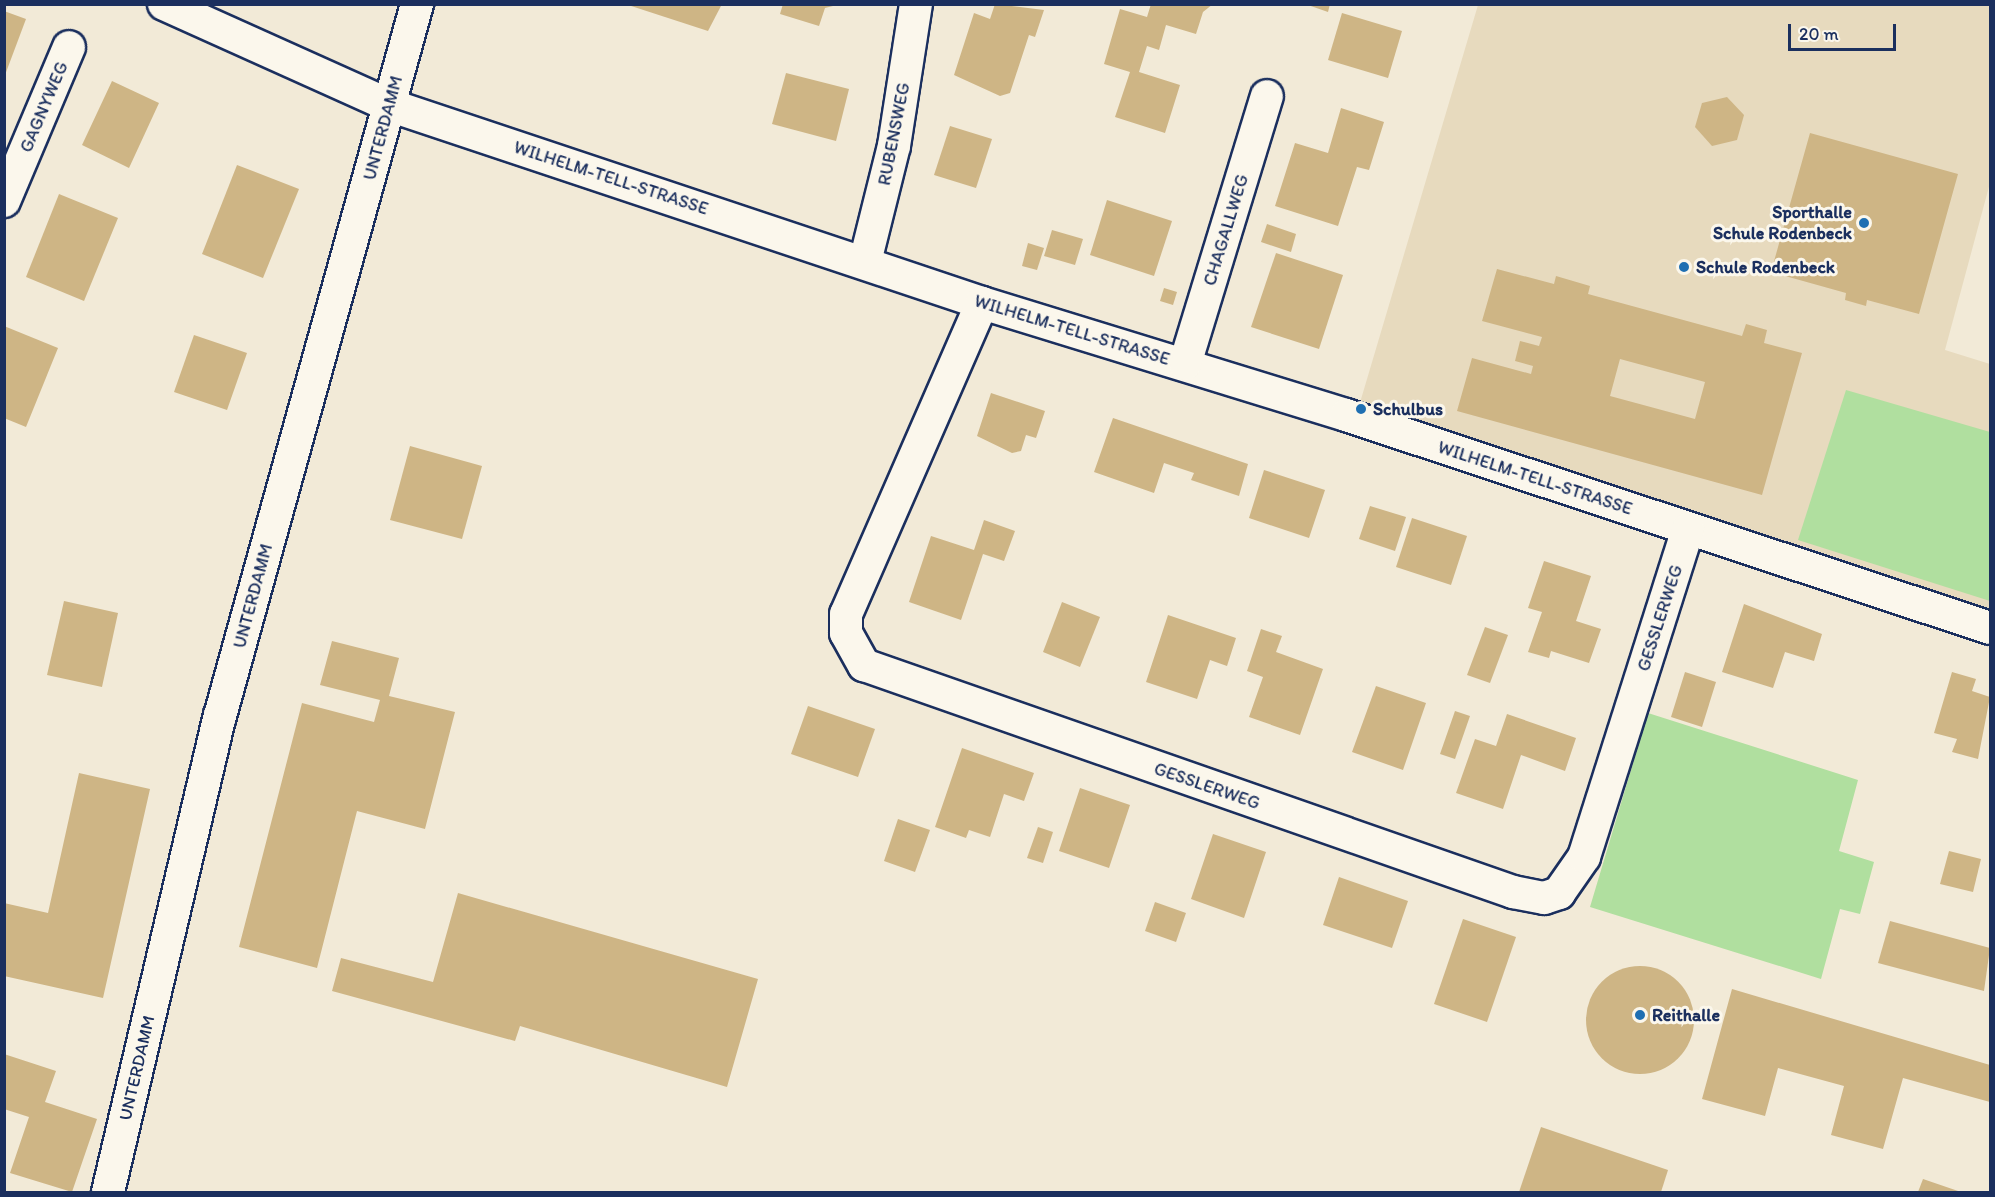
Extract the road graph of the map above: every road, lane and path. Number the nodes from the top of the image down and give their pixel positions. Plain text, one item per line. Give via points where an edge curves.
1 (164, 4) edge
2 (417, 4) edge
3 (916, 4) edge
4 (69, 47) dead end
5 (1267, 96) dead end
6 (389, 105) junction
7 (4, 201) edge
8 (865, 262) junction
9 (982, 303) junction
10 (1185, 364) junction
11 (1688, 530) junction
12 (1990, 628) edge
13 (108, 1192) edge

1 - 6 street, WILHELM-TELL-STRASSE
2 - 6 street, UNTERDAMM
3 - 8 street, RUBENSWEG via 894,146
4 - 7 street, GAGNYWEG
5 - 10 street, CHAGALLWEG
6 - 8 street, WILHELM-TELL-STRASSE
6 - 13 street, UNTERDAMM via 220,716
8 - 9 street, WILHELM-TELL-STRASSE
9 - 10 street, WILHELM-TELL-STRASSE
9 - 11 street, GESSLERWEG via 846,614 846,633 864,665 1513,892 1544,898 1559,893 1584,857
10 - 11 street, WILHELM-TELL-STRASSE
11 - 12 street, WILHELM-TELL-STRASSE

